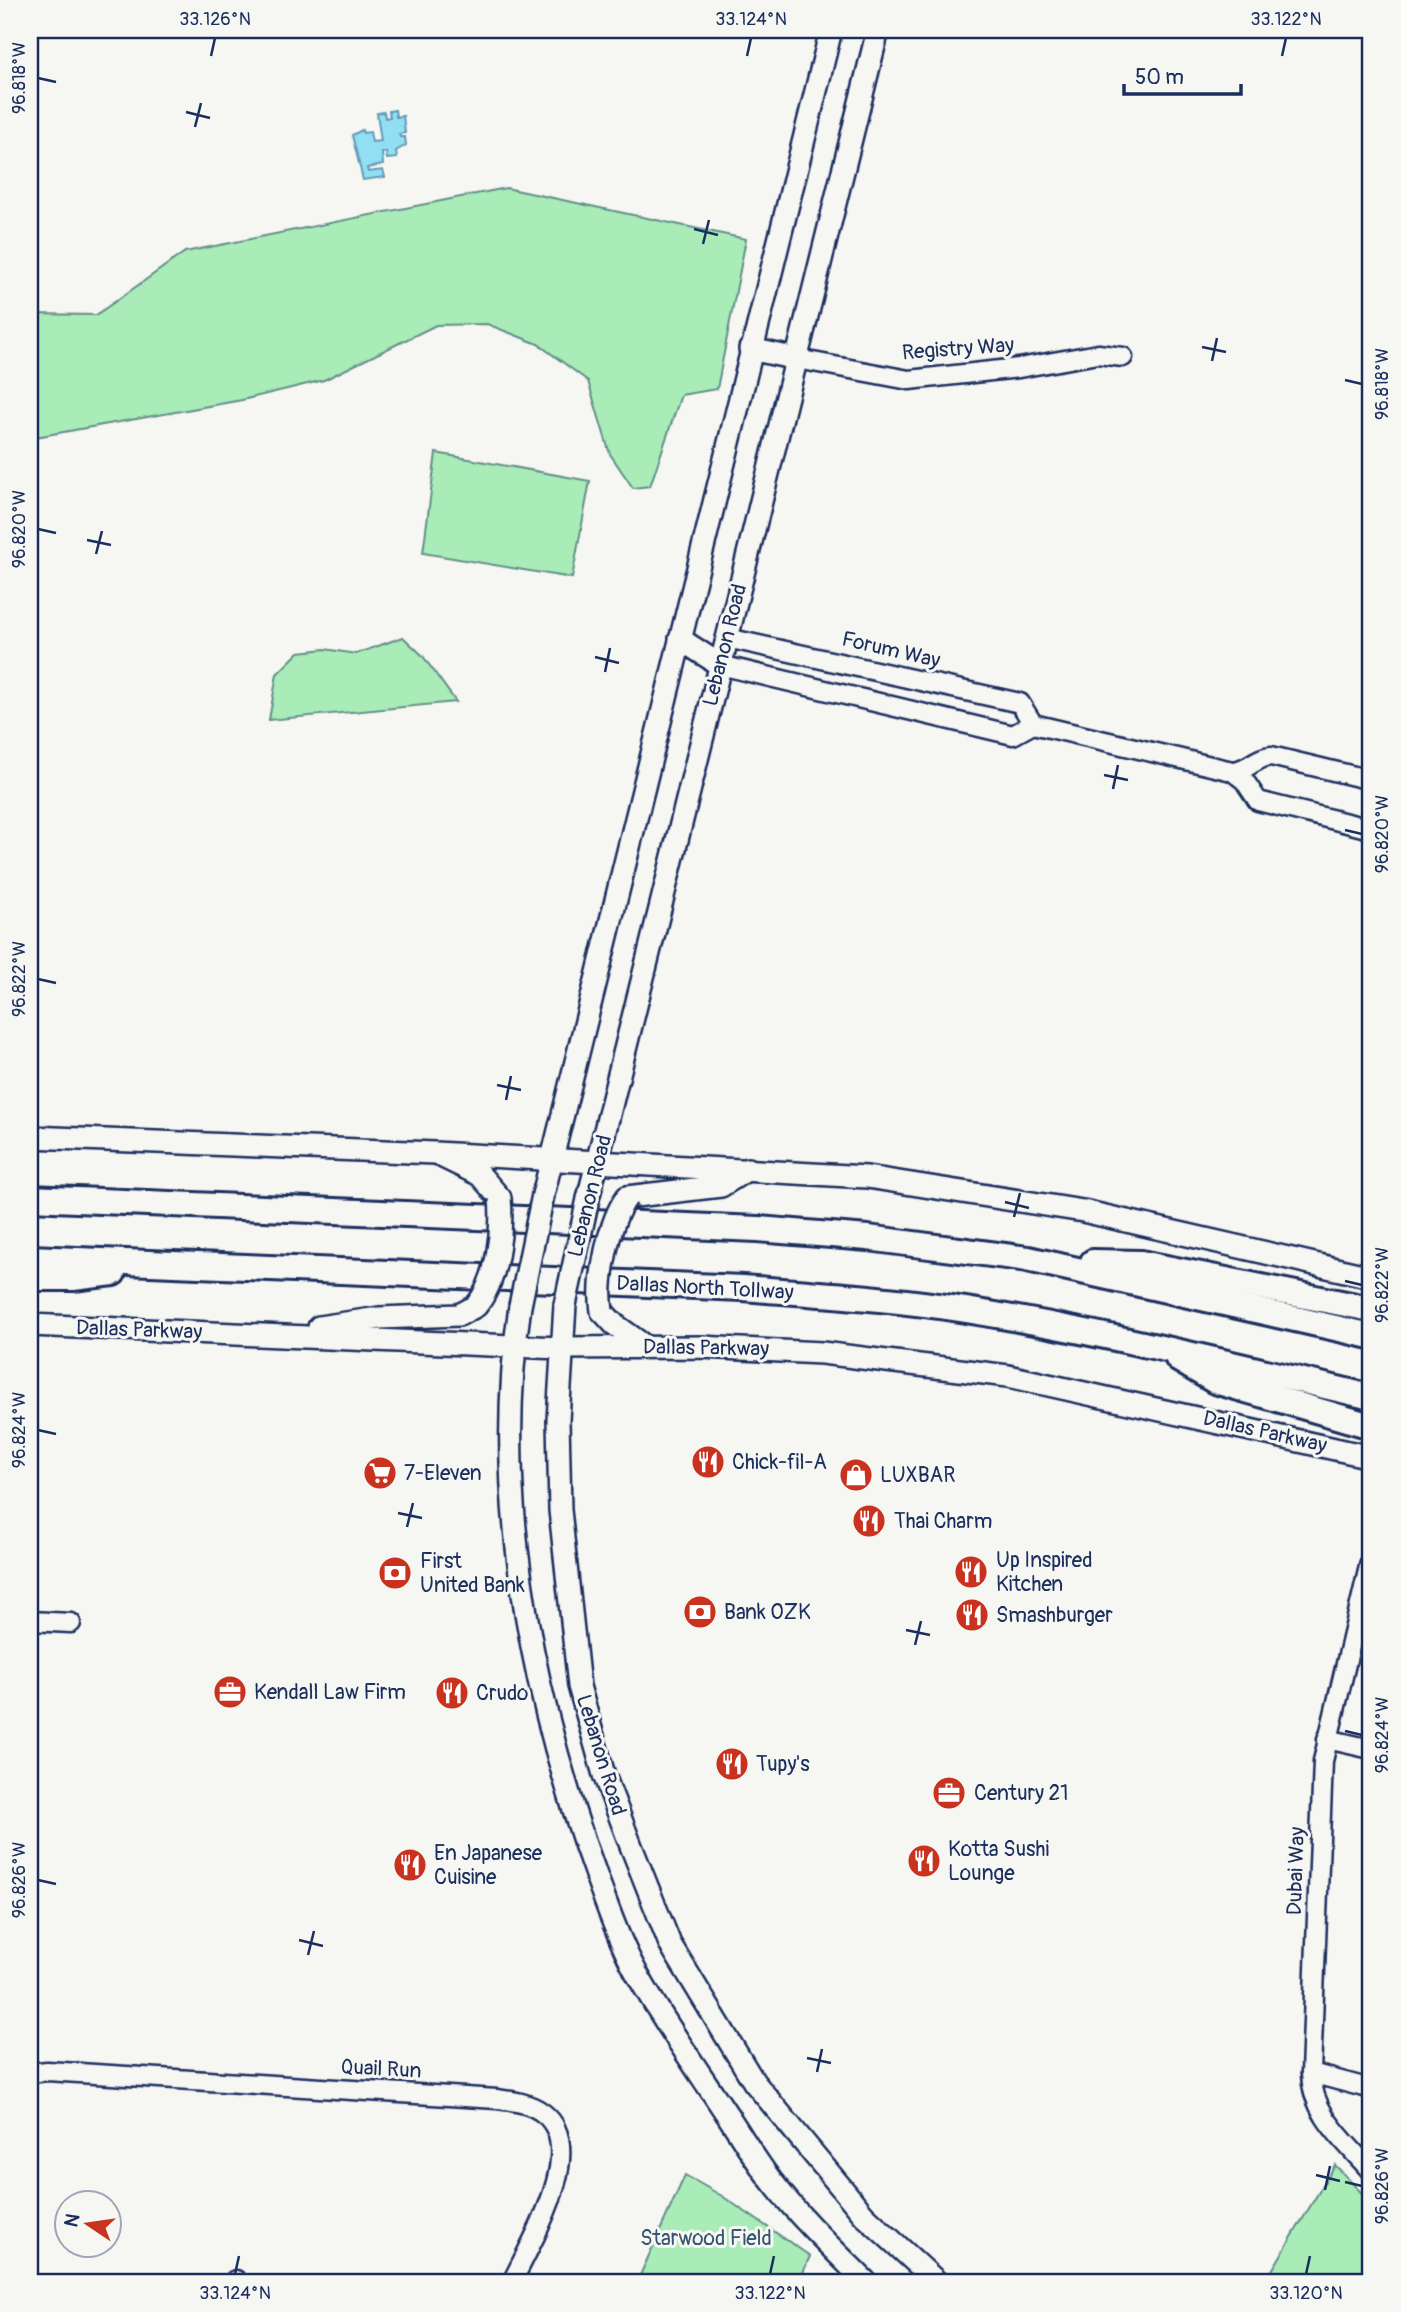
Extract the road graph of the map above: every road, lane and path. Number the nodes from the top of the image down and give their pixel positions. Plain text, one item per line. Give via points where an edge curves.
1 (831, 30) edge
2 (878, 30) edge
3 (750, 349) junction
4 (1123, 357) dead end
5 (797, 359) junction
6 (727, 638) junction
7 (680, 639) junction
8 (720, 665) junction
9 (1033, 724) junction
10 (1232, 771) junction
11 (1371, 780) edge
12 (1371, 829) edge
13 (30, 1137) edge
14 (435, 1153) junction
15 (552, 1159) junction
16 (598, 1161) junction
17 (748, 1170) junction
18 (30, 1181) edge
19 (30, 1198) edge
20 (95, 1201) junction
21 (30, 1258) edge
22 (1028, 1259) junction
23 (175, 1264) junction
24 (1371, 1277) edge
25 (30, 1278) edge
26 (1371, 1309) edge
27 (30, 1325) edge
28 (275, 1334) junction
29 (1371, 1336) edge
30 (514, 1345) junction
31 (646, 1346) junction
32 (1157, 1347) junction
33 (560, 1348) junction
34 (1371, 1397) edge
35 (1371, 1426) edge
36 (1371, 1457) edge
37 (1371, 1558) edge
38 (30, 1621) edge
39 (71, 1623) dead end
40 (1327, 1739) junction
41 (1371, 1749) edge
42 (30, 2073) edge
43 (1311, 2073) junction
44 (1371, 2090) edge
45 (1371, 2171) edge
46 (512, 2282) edge
47 (866, 2282) edge
48 (937, 2282) edge

1 - 3 main road, Lebanon Road
2 - 5 main road, Lebanon Road
3 - 5 main road
3 - 7 main road, Lebanon Road
4 - 5 street, Registry Way via 1098,354 909,380
5 - 6 main road, Lebanon Road
6 - 7 main road
6 - 8 main road, Lebanon Road
6 - 9 street, Forum Way via 1020,703
7 - 8 main road
7 - 15 main road, Lebanon Road
8 - 9 street via 1013,735
8 - 16 main road, Lebanon Road
9 - 10 street
10 - 11 street via 1271,756
10 - 12 street via 1261,802
13 - 14 main road
14 - 15 main road
14 - 28 main road, bridge via 480,1175 500,1198 502,1223 486,1293 476,1306 459,1315 379,1318
15 - 16 main road
15 - 30 main road, Lebanon Road, bridge
16 - 17 main road
16 - 33 main road, Lebanon Road, bridge
17 - 24 main road via 867,1177 1083,1211
17 - 31 main road, bridge via 721,1186 627,1197 616,1212 599,1293 602,1311
18 - 20 highway
19 - 20 highway
20 - 22 highway via 758,1229
21 - 23 highway, Dallas North Tollway
22 - 26 highway via 1141,1264
22 - 29 highway
23 - 25 highway via 73,1278
23 - 32 highway, Dallas North Tollway via 743,1288 856,1297 964,1310
27 - 28 main road, Dallas Parkway
28 - 30 main road, Dallas Parkway
30 - 33 main road, Dallas Parkway
30 - 47 main road, Lebanon Road via 513,1481 527,1611 565,1785 601,1889 635,1970 677,2042 774,2185
31 - 33 main road, Dallas Parkway
31 - 36 main road, Dallas Parkway via 762,1348 1008,1376
32 - 34 highway, Dallas North Tollway
32 - 35 highway via 1215,1381
33 - 48 main road, Lebanon Road via 560,1510 579,1686 604,1775 670,1944 754,2082 864,2215
37 - 40 street, Dubai Way
38 - 39 street
40 - 41 street
40 - 43 street, Dubai Way
42 - 46 street, Quail Run via 524,2103 544,2113 558,2131 562,2164
43 - 44 street
43 - 45 street, Dubai Way via 1312,2092 1324,2117

